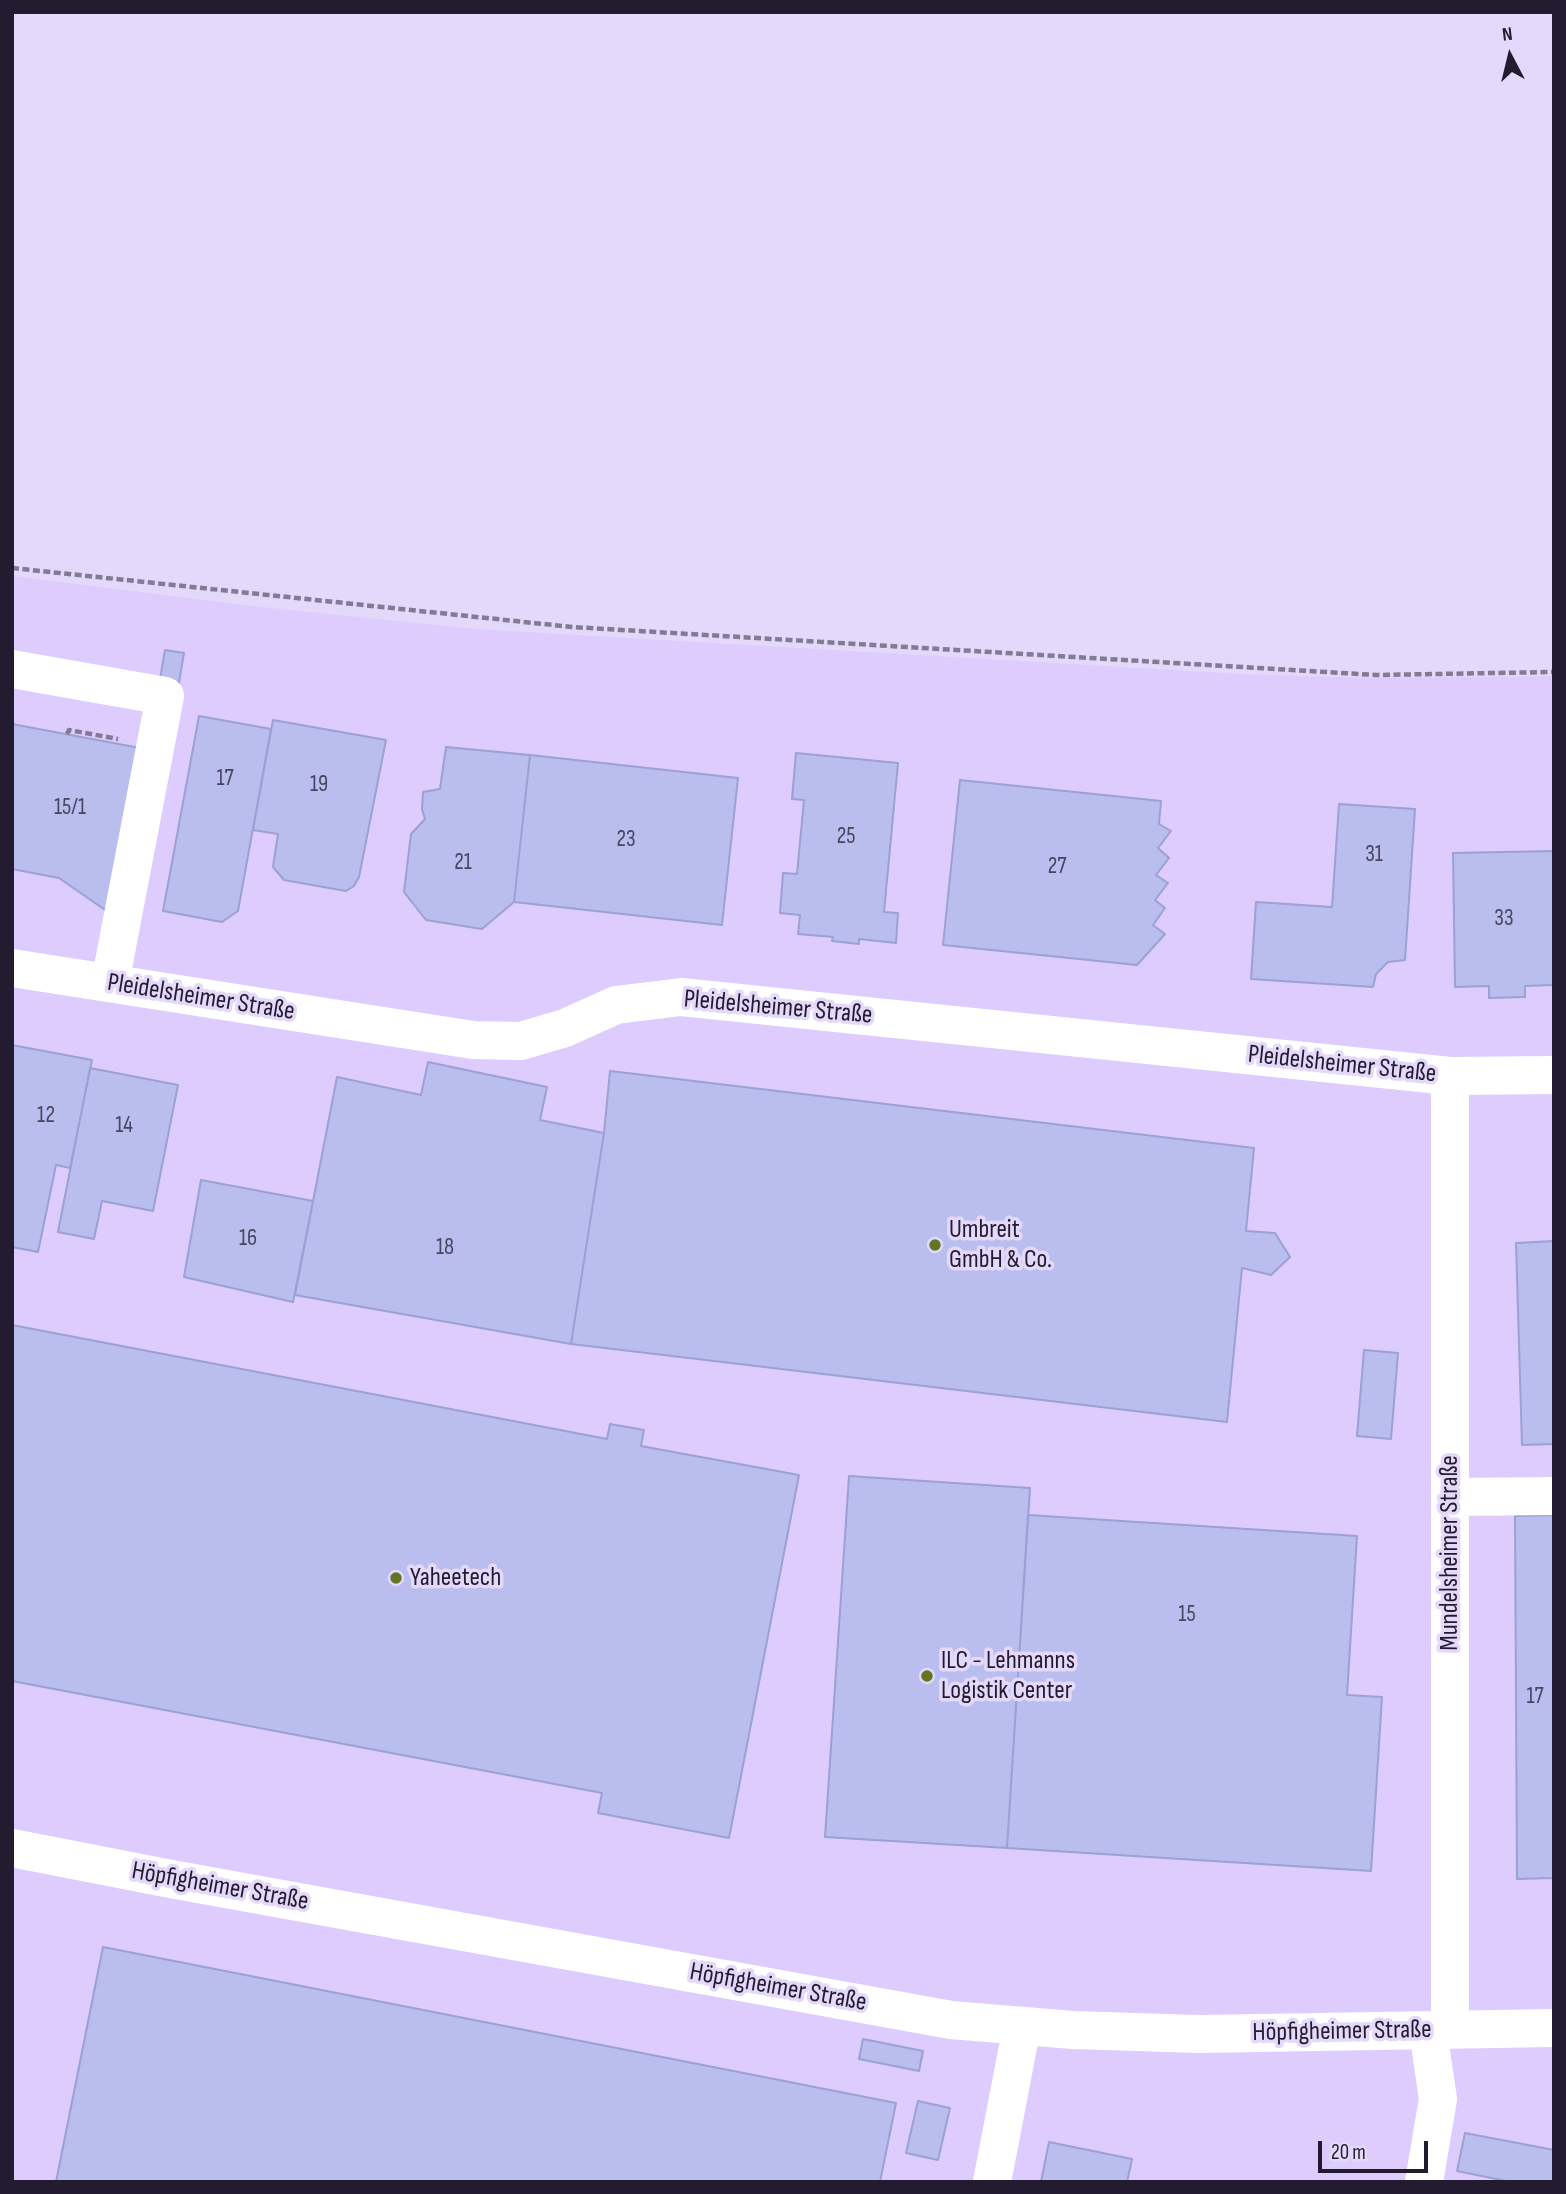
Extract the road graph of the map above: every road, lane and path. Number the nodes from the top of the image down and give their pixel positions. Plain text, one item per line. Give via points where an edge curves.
1 (12, 568) edge
2 (12, 669) edge
3 (1554, 672) edge
4 (67, 734) dead end
5 (128, 741) dead end
6 (12, 968) edge
7 (110, 983) junction
8 (1554, 1075) edge
9 (1450, 1076) junction
10 (1554, 1496) edge
11 (1450, 1497) junction
12 (12, 1848) edge
13 (1022, 2026) junction
14 (1554, 2028) edge
15 (1439, 2030) junction
16 (992, 2182) edge
17 (1424, 2182) edge

1 - 3 path via 572,628 1376,675
2 - 7 street via 165,696
4 - 5 path via 69,730
6 - 7 street, Pleidelsheimer Straße
7 - 9 street, Pleidelsheimer Straße via 474,1040 521,1041 616,1005 681,997
8 - 9 street, Pleidelsheimer Straße
9 - 11 street, Mundelsheimer Straße
10 - 11 street
11 - 15 street, Mundelsheimer Straße
12 - 13 street, Höpfigheimer Straße via 951,2020
13 - 15 street, Höpfigheimer Straße via 1199,2034
13 - 16 street
14 - 15 street, Höpfigheimer Straße
15 - 17 street, Mundelsheimer Straße via 1438,2098

